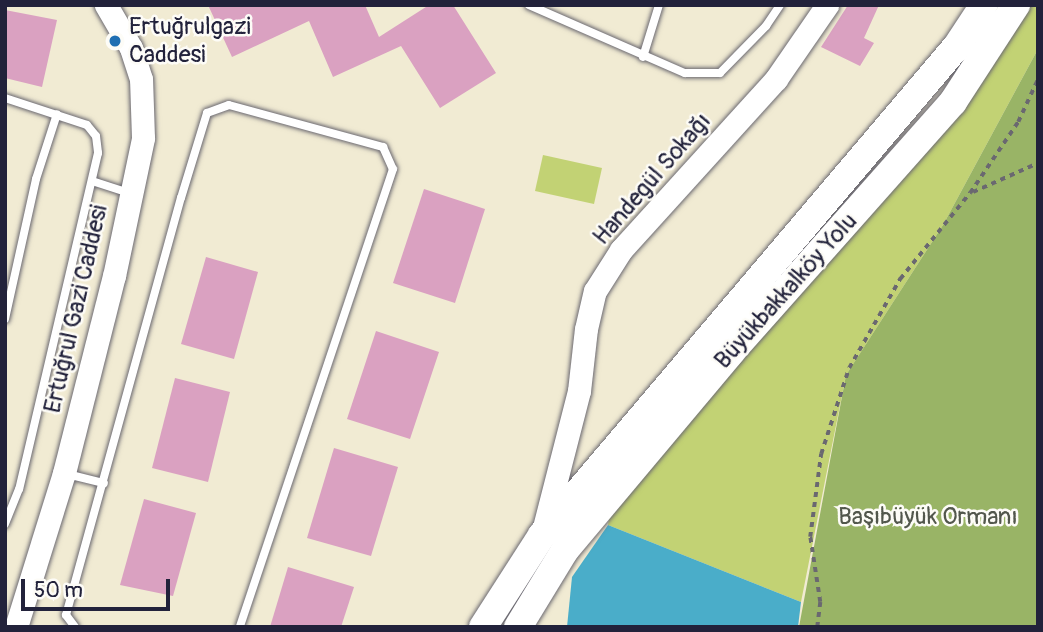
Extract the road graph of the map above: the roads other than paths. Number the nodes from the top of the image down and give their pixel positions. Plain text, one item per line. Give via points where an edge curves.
1 (106, 5) edge
2 (529, 5) edge
3 (659, 5) edge
4 (780, 5) edge
5 (827, 5) edge
6 (984, 5) edge
7 (1016, 5) edge
8 (643, 57) junction
9 (5, 98) edge
10 (57, 114) junction
11 (92, 181) junction
12 (131, 194) junction
13 (5, 319) edge
14 (64, 474) junction
15 (104, 483) junction
16 (5, 524) edge
17 (542, 535) junction
18 (551, 573) junction
19 (16, 627) edge
20 (75, 627) edge
21 (240, 627) edge
22 (483, 627) edge
23 (518, 627) edge

1 - 12 street, Ertuğrul Gazi Caddesi via 131,48 141,79 143,138
2 - 8 lane
3 - 8 lane
4 - 8 lane via 720,73 685,73
5 - 17 street, Handegül Sokağı via 776,79 621,250 595,291 579,391
6 - 17 highway, Büyükbakkalköy Yolu via 957,46
7 - 18 highway, Büyükbakkalköy Yolu via 953,102 731,352 565,550
9 - 10 lane
10 - 11 lane via 87,125 96,136
10 - 13 lane via 36,179
11 - 12 lane
11 - 16 lane via 19,489
12 - 14 street, Ertuğrul Gazi Caddesi
14 - 15 lane
14 - 19 street, Ertuğrul Gazi Caddesi
15 - 20 lane via 66,615
15 - 21 lane via 207,113 229,105 383,147 393,169
17 - 18 highway
17 - 22 highway, Büyükbakkalköy Yolu
18 - 23 highway, Büyükbakkalköy Yolu

